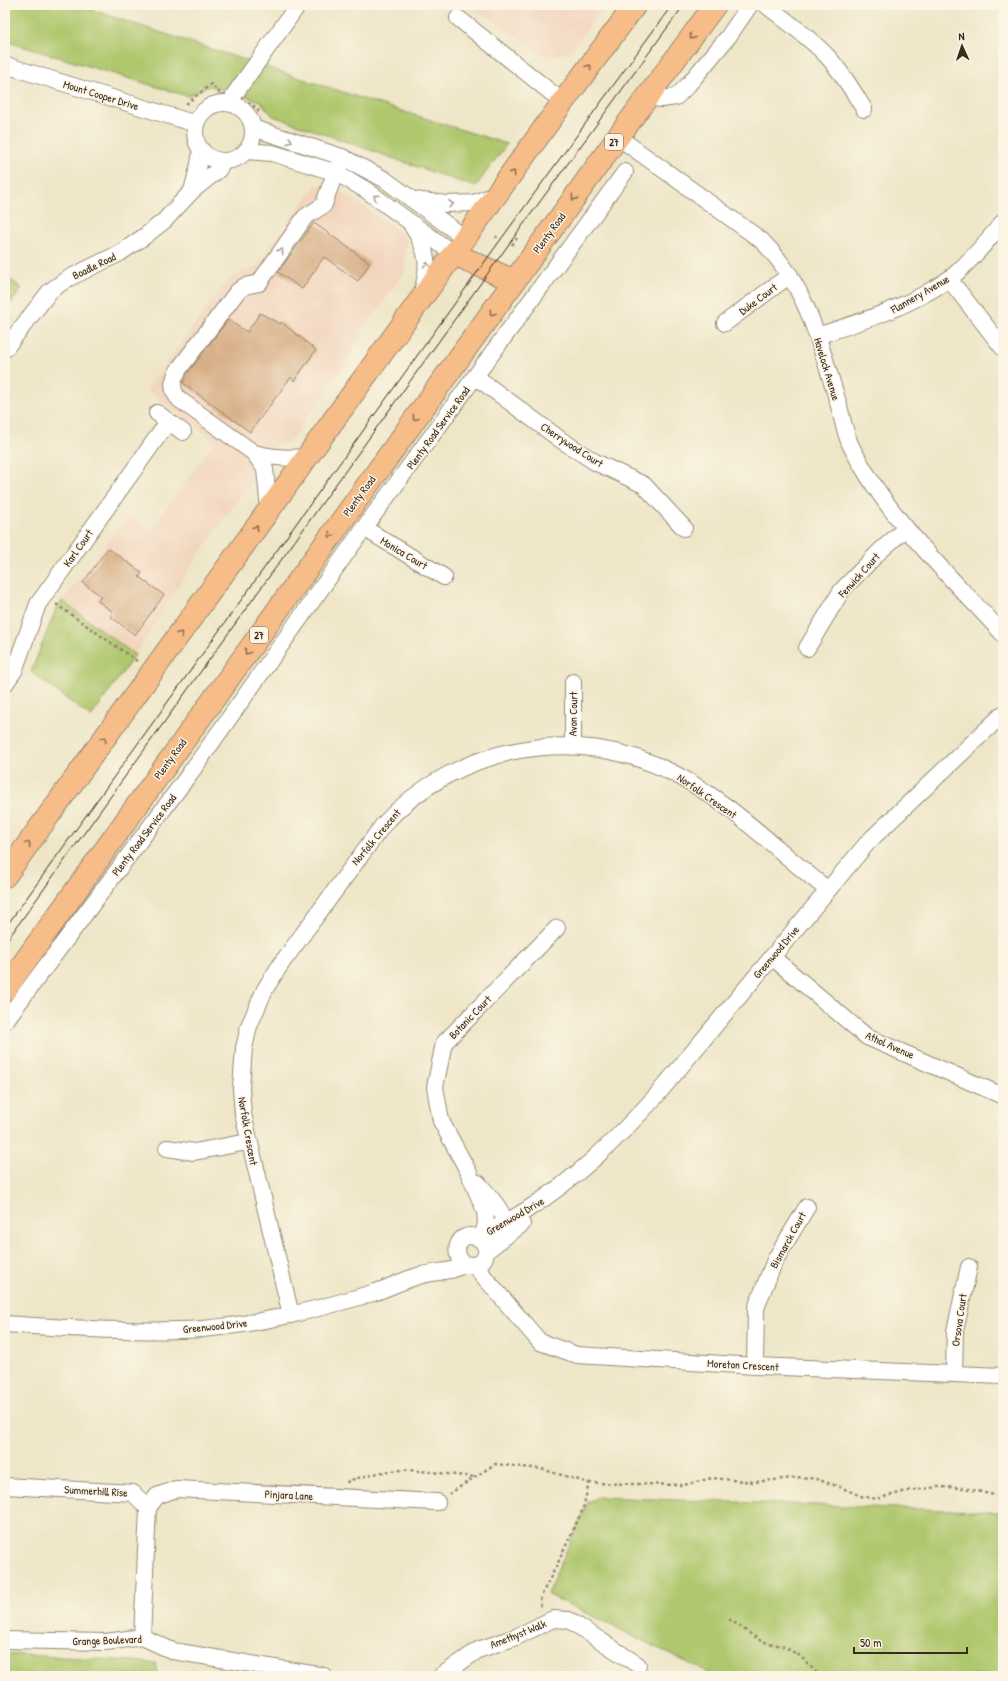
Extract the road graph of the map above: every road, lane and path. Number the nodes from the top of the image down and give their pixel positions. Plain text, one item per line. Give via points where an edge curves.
1 (298, 5) edge
2 (635, 5) edge
3 (715, 5) edge
4 (750, 5) edge
5 (766, 5) edge
6 (458, 18) dead end
7 (5, 65) edge
8 (648, 98) junction
9 (563, 102) junction
10 (232, 104) junction
11 (864, 109) dead end
12 (196, 124) junction
13 (253, 128) junction
14 (618, 137) junction
15 (201, 150) junction
16 (247, 151) junction
17 (342, 157) junction
18 (224, 161) junction
19 (625, 172) dead end
20 (337, 173) junction
21 (590, 176) junction
22 (192, 191) junction
23 (498, 194) junction
24 (412, 200) junction
25 (597, 209) junction
26 (407, 220) junction
27 (1003, 222) edge
28 (517, 238) dead end
29 (512, 245) dead end
30 (460, 246) junction
31 (790, 275) junction
32 (949, 279) junction
33 (514, 281) junction
34 (418, 303) junction
35 (725, 323) dead end
36 (817, 336) junction
37 (1003, 348) edge
38 (5, 349) edge
39 (476, 376) junction
40 (183, 432) dead end
41 (254, 453) junction
42 (308, 456) junction
43 (269, 510) junction
44 (364, 528) junction
45 (684, 528) dead end
46 (906, 528) junction
47 (444, 577) dead end
48 (44, 596) junction
49 (1003, 634) edge
50 (259, 635) junction
51 (280, 647) junction
52 (807, 648) dead end
53 (152, 672) junction
54 (573, 682) dead end
55 (5, 684) edge
56 (1003, 714) edge
57 (573, 746) junction
58 (5, 876) edge
59 (828, 890) junction
60 (557, 928) dead end
61 (772, 957) junction
62 (5, 989) edge
63 (5, 1021) edge
64 (1003, 1096) edge
65 (248, 1142) junction
66 (166, 1148) dead end
67 (468, 1171) junction
68 (806, 1207) dead end
69 (507, 1228) junction
70 (480, 1236) junction
71 (456, 1250) junction
72 (478, 1259) junction
73 (969, 1267) dead end
74 (419, 1276) junction
75 (291, 1315) junction
76 (5, 1324) edge
77 (755, 1366) junction
78 (954, 1373) junction
79 (1003, 1376) edge
80 (475, 1477) junction
81 (589, 1483) junction
82 (5, 1486) edge
83 (339, 1497) junction
84 (1003, 1497) edge
85 (437, 1502) joint
86 (148, 1508) junction
87 (729, 1619) dead end
88 (553, 1620) junction
89 (142, 1637) junction
90 (5, 1640) edge
91 (638, 1665) dead end
92 (240, 1669) edge
93 (324, 1676) edge
94 (441, 1676) edge
95 (820, 1676) edge

1 - 10 street via 234,96
9 -> 2 highway
3 -> 8 highway, Plenty Road / 27
4 - 8 street via 728,37 676,96 662,100
5 - 11 street via 827,56
6 - 9 street
7 - 12 street, Mount Cooper Drive
8 - 14 highway, Plenty Road / 27
23 -> 9 highway
10 - 12 street via 219,104 207,109
10 - 13 street via 246,113
12 - 15 street via 195,133
13 - 16 street via 251,144
13 -> 17 street
14 - 21 highway, Plenty Road / 27
14 - 31 street, Havelock Avenue via 761,240
15 - 18 street via 211,158
15 - 22 street, Boadle Road
16 - 18 street via 240,157
16 - 20 street via 272,153
17 - 20 street
17 - 24 street via 384,179
18 - 22 street, Boadle Road via 218,170
19 - 25 street, Plenty Road Service Road
26 -> 20 street via 366,190
41 -> 20 street via 180,400 175,394 173,383 179,369 237,292 245,286 259,283 305,217 324,206 328,187
21 - 25 street
21 -> 33 highway, Plenty Road / 27
22 - 38 street, Boadle Road via 164,221 145,236 120,253 67,279 50,291
24 -> 23 street via 446,204 474,203
23 - 30 highway
24 - 30 street
25 - 39 street, Plenty Road Service Road
26 - 30 street
34 -> 26 street via 426,276 427,257 421,239
27 - 32 street, Flannery Avenue
28 - 29 path
30 - 33 highway
30 - 34 highway
31 - 35 street, Duke Court
31 - 36 street, Havelock Avenue via 807,306
32 - 36 street, Flannery Avenue via 892,311
32 - 37 street
33 -> 50 highway, Plenty Road / 27
34 - 42 highway
36 - 46 street, Havelock Avenue via 851,447 882,497
39 - 44 street, Plenty Road Service Road
39 - 45 street, Cherrywood Court via 561,440 596,462 644,485
40 - 48 street, Karl Court via 162,418
41 - 42 street via 289,459
41 - 43 street via 265,469
42 - 43 highway
53 -> 43 highway
44 - 47 street, Monica Court
44 - 51 street, Plenty Road Service Road
46 - 49 street, Havelock Avenue
46 - 52 street, Fenwick Court via 842,590
48 - 53 path
48 - 55 street, Karl Court via 38,604 14,671
50 - 51 street
50 -> 62 highway, Plenty Road / 27
51 - 63 street, Plenty Road Service Road via 191,772
58 -> 53 highway
54 - 57 street, Avon Court
56 - 59 street, Greenwood Drive via 869,841
57 - 59 street, Norfolk Crescent via 621,753 673,773 713,797
57 - 65 street, Norfolk Crescent via 512,751 461,768 417,793 383,826 281,964 255,1008 242,1066 241,1099
59 - 61 street, Greenwood Drive
60 - 67 street, Botanic Court via 444,1043 435,1087 441,1122
61 - 64 street, Athol Avenue via 867,1037
61 - 69 street, Greenwood Drive via 626,1129 553,1194 529,1219
65 - 66 street via 194,1152
65 - 75 street, Norfolk Crescent
67 - 69 street, Botanic Court via 499,1208
67 - 70 street, Botanic Court via 485,1211 486,1223
68 - 77 street, Bismarck Court via 775,1260 756,1308
69 - 70 street, Greenwood Drive
69 - 72 street, Greenwood Drive
70 - 71 street via 463,1238
70 - 72 street via 484,1243
71 - 72 street via 459,1259
71 - 74 street, Greenwood Drive
72 - 74 street, Greenwood Drive via 453,1269
72 - 77 street, Moreton Crescent via 504,1300 540,1342 577,1355
73 - 78 street, Orsova Court via 955,1331
74 - 75 street, Greenwood Drive via 343,1302
75 - 76 street, Greenwood Drive via 228,1326 163,1330
77 - 78 street, Moreton Crescent
78 - 79 street, Moreton Crescent
80 - 81 path via 495,1464 541,1469
80 - 83 path via 406,1470 385,1472 348,1481
80 - 85 path
81 - 84 path via 684,1485 712,1478 754,1482 802,1478 816,1479 876,1499 938,1487 964,1488
81 - 88 path via 583,1509 540,1601 542,1612
82 - 86 street, Summerhill Rise via 133,1493
83 - 85 street, Pinjara Lane
83 - 86 street, Pinjara Lane via 176,1489 157,1496
86 - 89 street
87 - 95 path via 761,1640 785,1647 800,1656
88 - 91 street, Amethyst Walk via 569,1620
88 - 94 street, Amethyst Walk via 478,1650
89 - 90 street, Grange Boulevard via 106,1642
89 - 92 street, Grange Boulevard via 173,1651
92 - 93 street, Grange Boulevard

